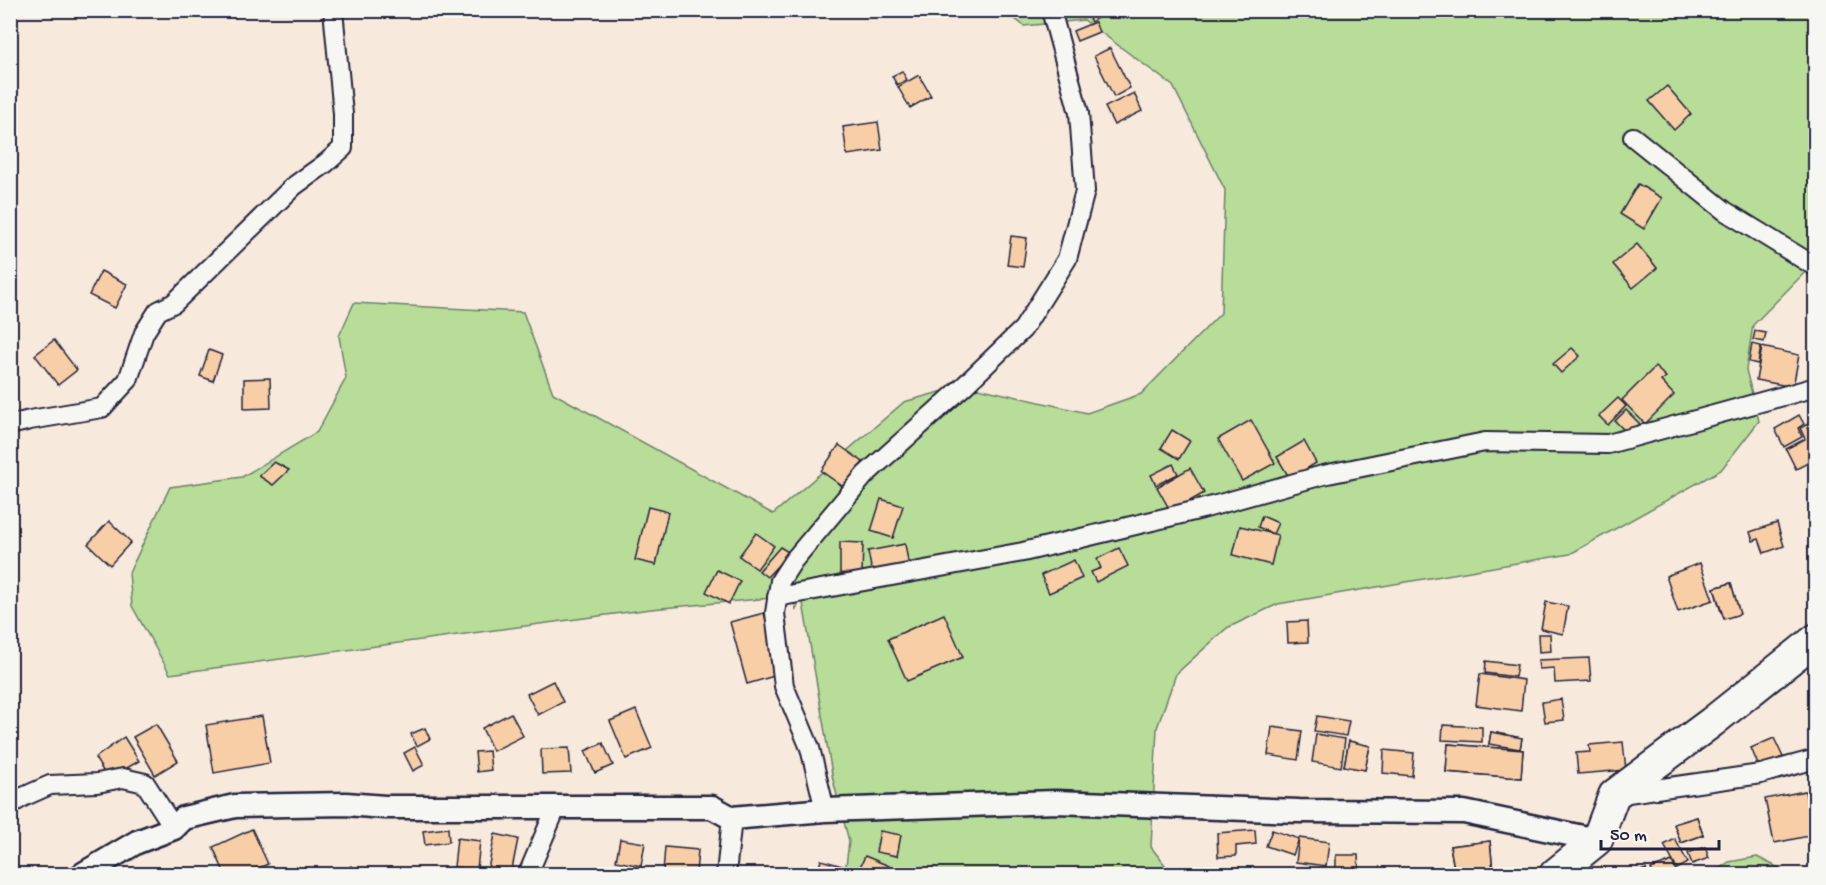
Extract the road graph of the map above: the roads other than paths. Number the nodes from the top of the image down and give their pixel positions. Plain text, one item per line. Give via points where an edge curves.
1 (333, 10) edge
2 (1051, 10) edge
3 (1633, 137) dead end
4 (1815, 267) edge
5 (1815, 387) edge
6 (10, 425) edge
7 (777, 597) junction
8 (1815, 639) edge
9 (1815, 759) edge
10 (1614, 795) junction
11 (10, 805) edge
12 (556, 808) junction
13 (825, 810) junction
14 (732, 818) junction
15 (174, 828) junction
16 (1597, 840) junction
17 (83, 874) edge
18 (528, 874) edge
19 (726, 874) edge
20 (1555, 874) edge

1 - 6 street via 343,148 294,186 174,303 158,311 144,333 128,380 102,408
2 - 7 street via 1079,113 1085,191 1067,259 1023,329 865,475 793,561 780,581
3 - 4 street via 1725,211
5 - 7 street via 1608,444 1485,442 1323,475 1023,552
7 - 13 street via 775,613 783,686 810,748
8 - 10 highway
9 - 10 street via 1761,774
10 - 16 highway
11 - 15 street via 50,785 123,778 145,783
12 - 14 street via 712,807
12 - 15 street via 235,806 184,818
12 - 18 street
13 - 14 street
13 - 16 street via 1056,802 1299,811 1464,812
14 - 19 street
15 - 17 street via 137,842
16 - 20 highway

